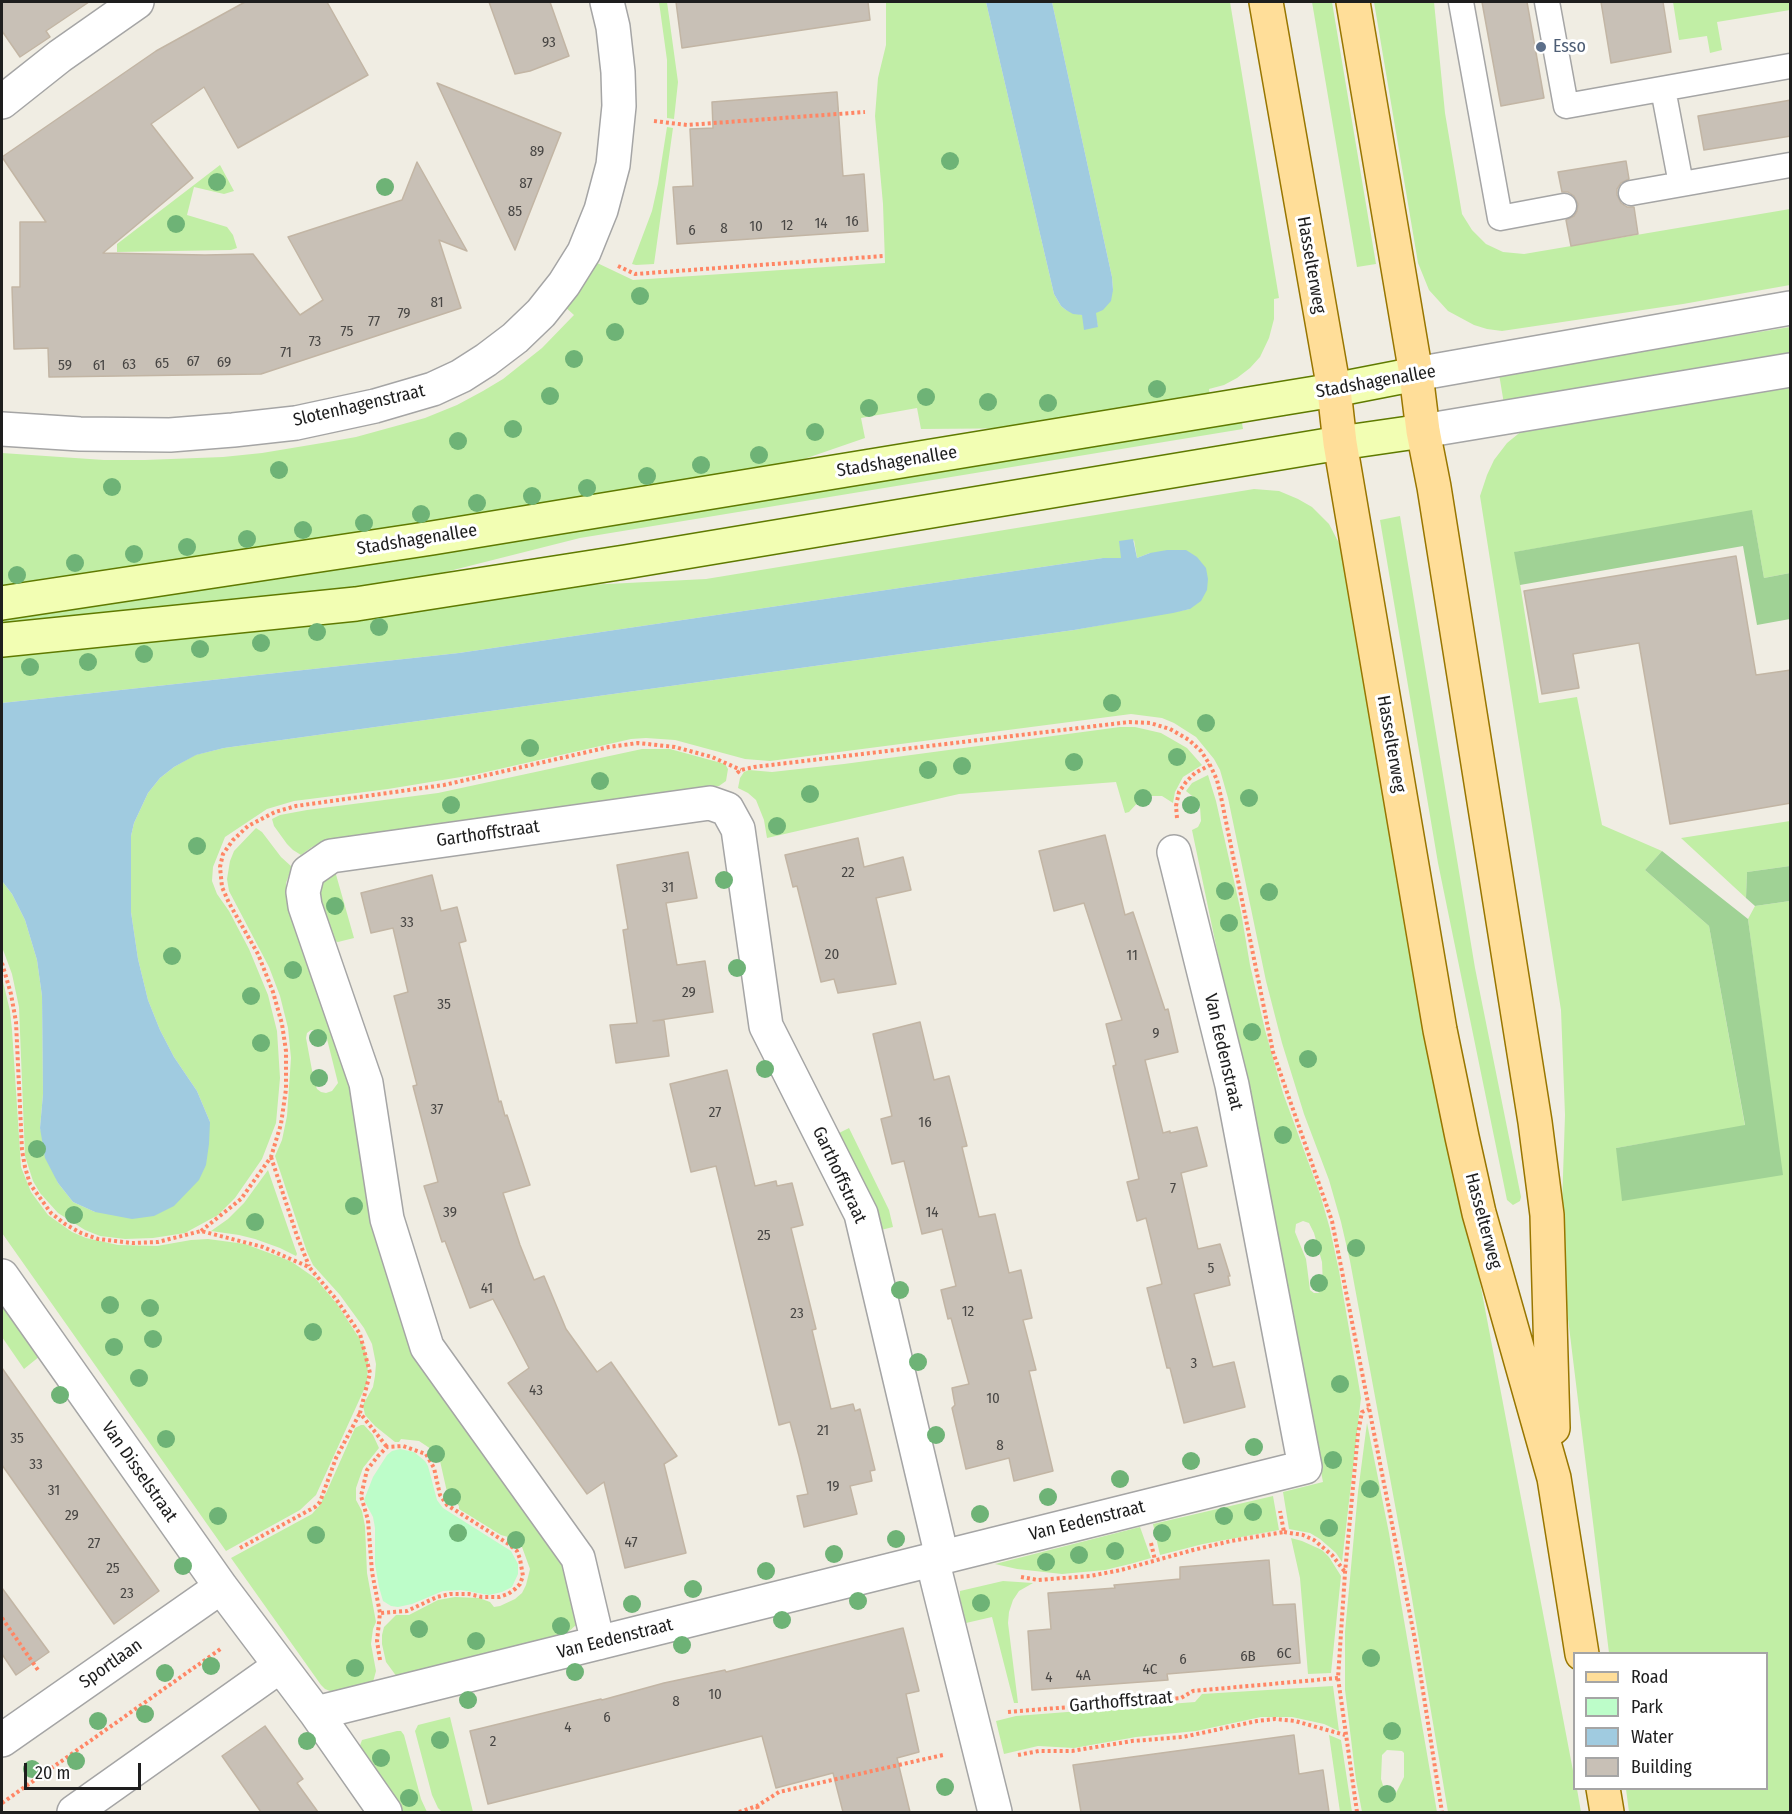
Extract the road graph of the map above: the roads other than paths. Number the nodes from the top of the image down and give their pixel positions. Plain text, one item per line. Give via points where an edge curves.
1 (137, 2) edge
2 (607, 2) edge
3 (1266, 2) edge
4 (1353, 2) edge
5 (1461, 2) edge
6 (1547, 2) edge
7 (1791, 66) edge
8 (1663, 89) junction
9 (2, 102) edge
10 (1791, 165) edge
11 (1681, 184) junction
12 (1631, 193) dead end
13 (1564, 206) dead end
14 (1791, 308) edge
15 (1791, 370) edge
16 (1416, 374) junction
17 (1334, 390) junction
18 (2, 429) edge
19 (1423, 431) junction
20 (1340, 443) junction
21 (2, 603) edge
22 (2, 640) edge
23 (1174, 852) road end
24 (2, 1276) edge
25 (1554, 1478) junction
26 (937, 1558) junction
27 (213, 1576) junction
28 (598, 1643) junction
29 (1582, 1652) edge
30 (280, 1666) junction
31 (316, 1713) junction
32 (2, 1740) edge
33 (1603, 1790) edge
34 (74, 1812) edge
35 (385, 1812) edge
36 (995, 1812) edge
37 (1607, 1812) edge

1 - 9 street
2 - 18 street, Slotenhagenstraat via 618,72 618,116 613,165 601,210 584,252 564,284 541,313 486,360 432,389 296,423 170,435
3 - 17 main road, Hasselterweg
4 - 16 main road, Hasselterweg
5 - 13 lane via 1500,218
6 - 8 lane via 1566,106
7 - 8 lane
8 - 11 lane
10 - 11 lane
11 - 12 lane
14 - 16 street, Stadshagenallee
15 - 19 street
16 - 17 main road, Stadshagenallee
16 - 19 main road, Hasselterweg
17 - 20 main road, Hasselterweg
17 - 21 main road, Stadshagenallee via 432,538
19 - 20 main road
19 - 25 main road, Hasselterweg via 1547,1215
20 - 22 main road via 356,604
20 - 25 main road, Hasselterweg via 1459,1126 1479,1213
23 - 26 street, Van Eedenstraat via 1232,1086 1305,1467
24 - 27 street, Van Disselstraat
25 - 29 main road, Hasselterweg
26 - 28 street, Van Eedenstraat
26 - 28 street, Garthoffstraat via 861,1214 766,1026 738,829 727,809 710,803 331,856 308,872 303,892 305,906 366,1083 387,1219 427,1347 578,1558
26 - 36 street, Garthoffstraat
27 - 30 street, Van Disselstraat
27 - 32 street, Sportlaan via 59,1700
28 - 31 street, Van Eedenstraat
30 - 31 street
30 - 34 street
31 - 35 street
33 - 37 main road

